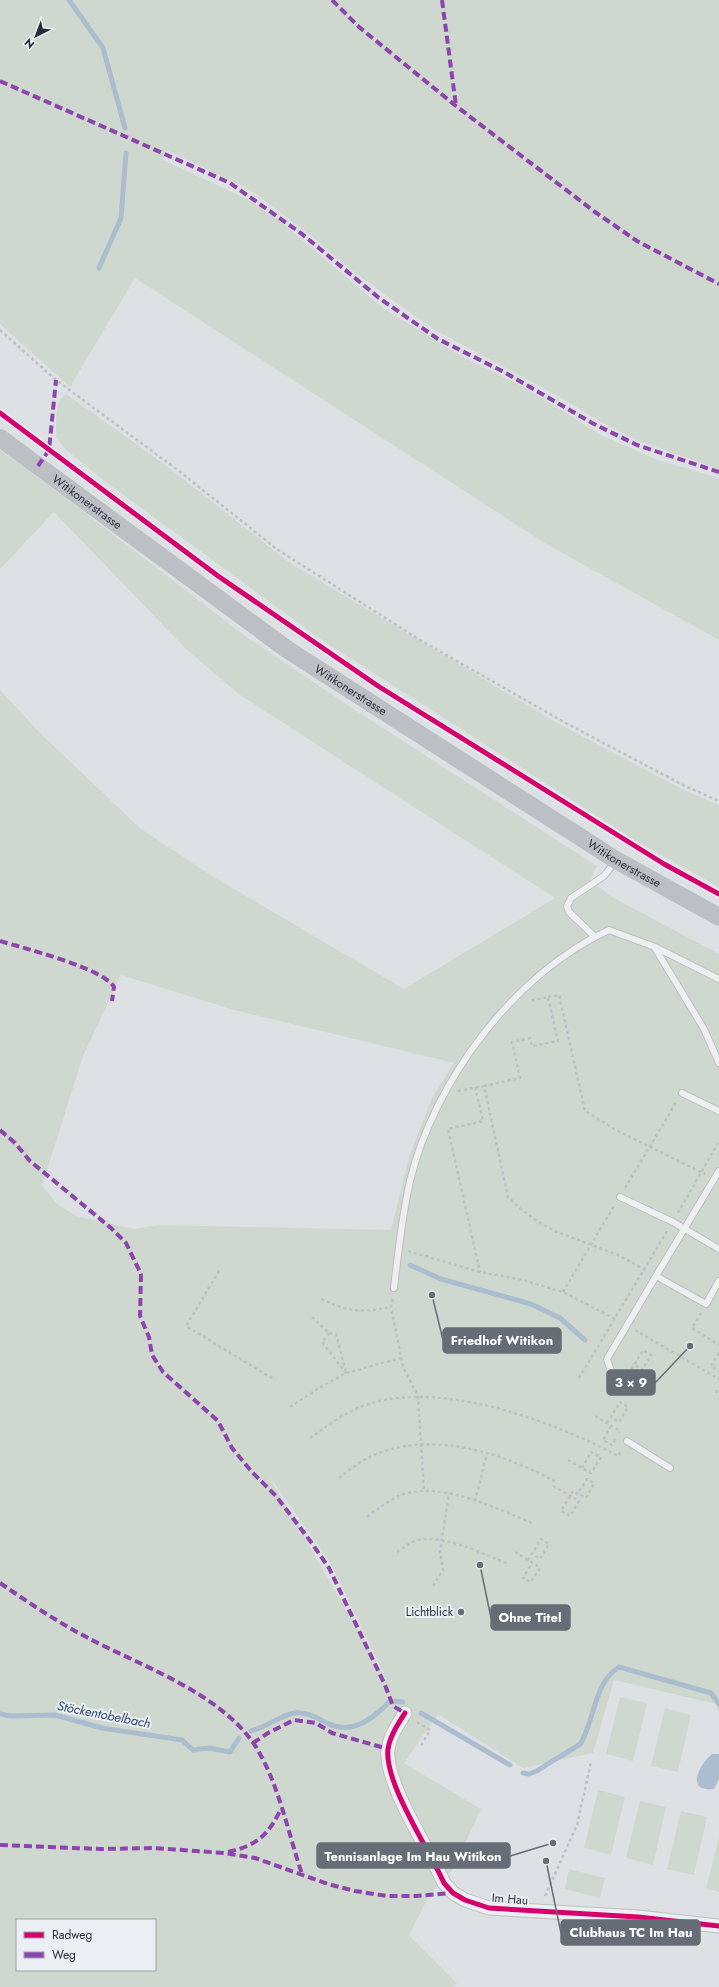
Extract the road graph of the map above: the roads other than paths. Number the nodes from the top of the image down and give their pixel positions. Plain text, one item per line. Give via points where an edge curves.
1 (0, 438) edge
2 (616, 860) junction
3 (719, 917) edge
4 (594, 936) junction
5 (654, 947) junction
6 (719, 979) edge
7 (719, 1063) edge
8 (682, 1093) dead end
9 (719, 1111) edge
10 (719, 1171) edge
11 (620, 1197) dead end
12 (685, 1229) junction
13 (719, 1249) edge
14 (656, 1276) junction
15 (719, 1282) edge
16 (394, 1288) road end
17 (611, 1371) road end
18 (627, 1441) dead end
19 (670, 1468) dead end
20 (405, 1713) road end
21 (719, 1926) edge

1 - 2 main road, Witikonerstrasse via 288,650
2 - 3 main road, Witikonerstrasse
2 - 4 lane via 604,876 571,898 567,906 568,912
4 - 5 lane via 609,930
4 - 16 lane via 550,967 507,1006 465,1059 444,1094 433,1116 411,1179 401,1227
5 - 6 lane
5 - 7 lane via 704,1029
8 - 9 lane
10 - 12 lane
11 - 12 lane
12 - 13 lane
12 - 14 lane
14 - 15 lane via 706,1304
14 - 17 lane via 607,1359
18 - 19 lane
20 - 21 street, Im Hau via 394,1731 388,1749 389,1771 395,1788 444,1883 453,1893 489,1908 638,1917

